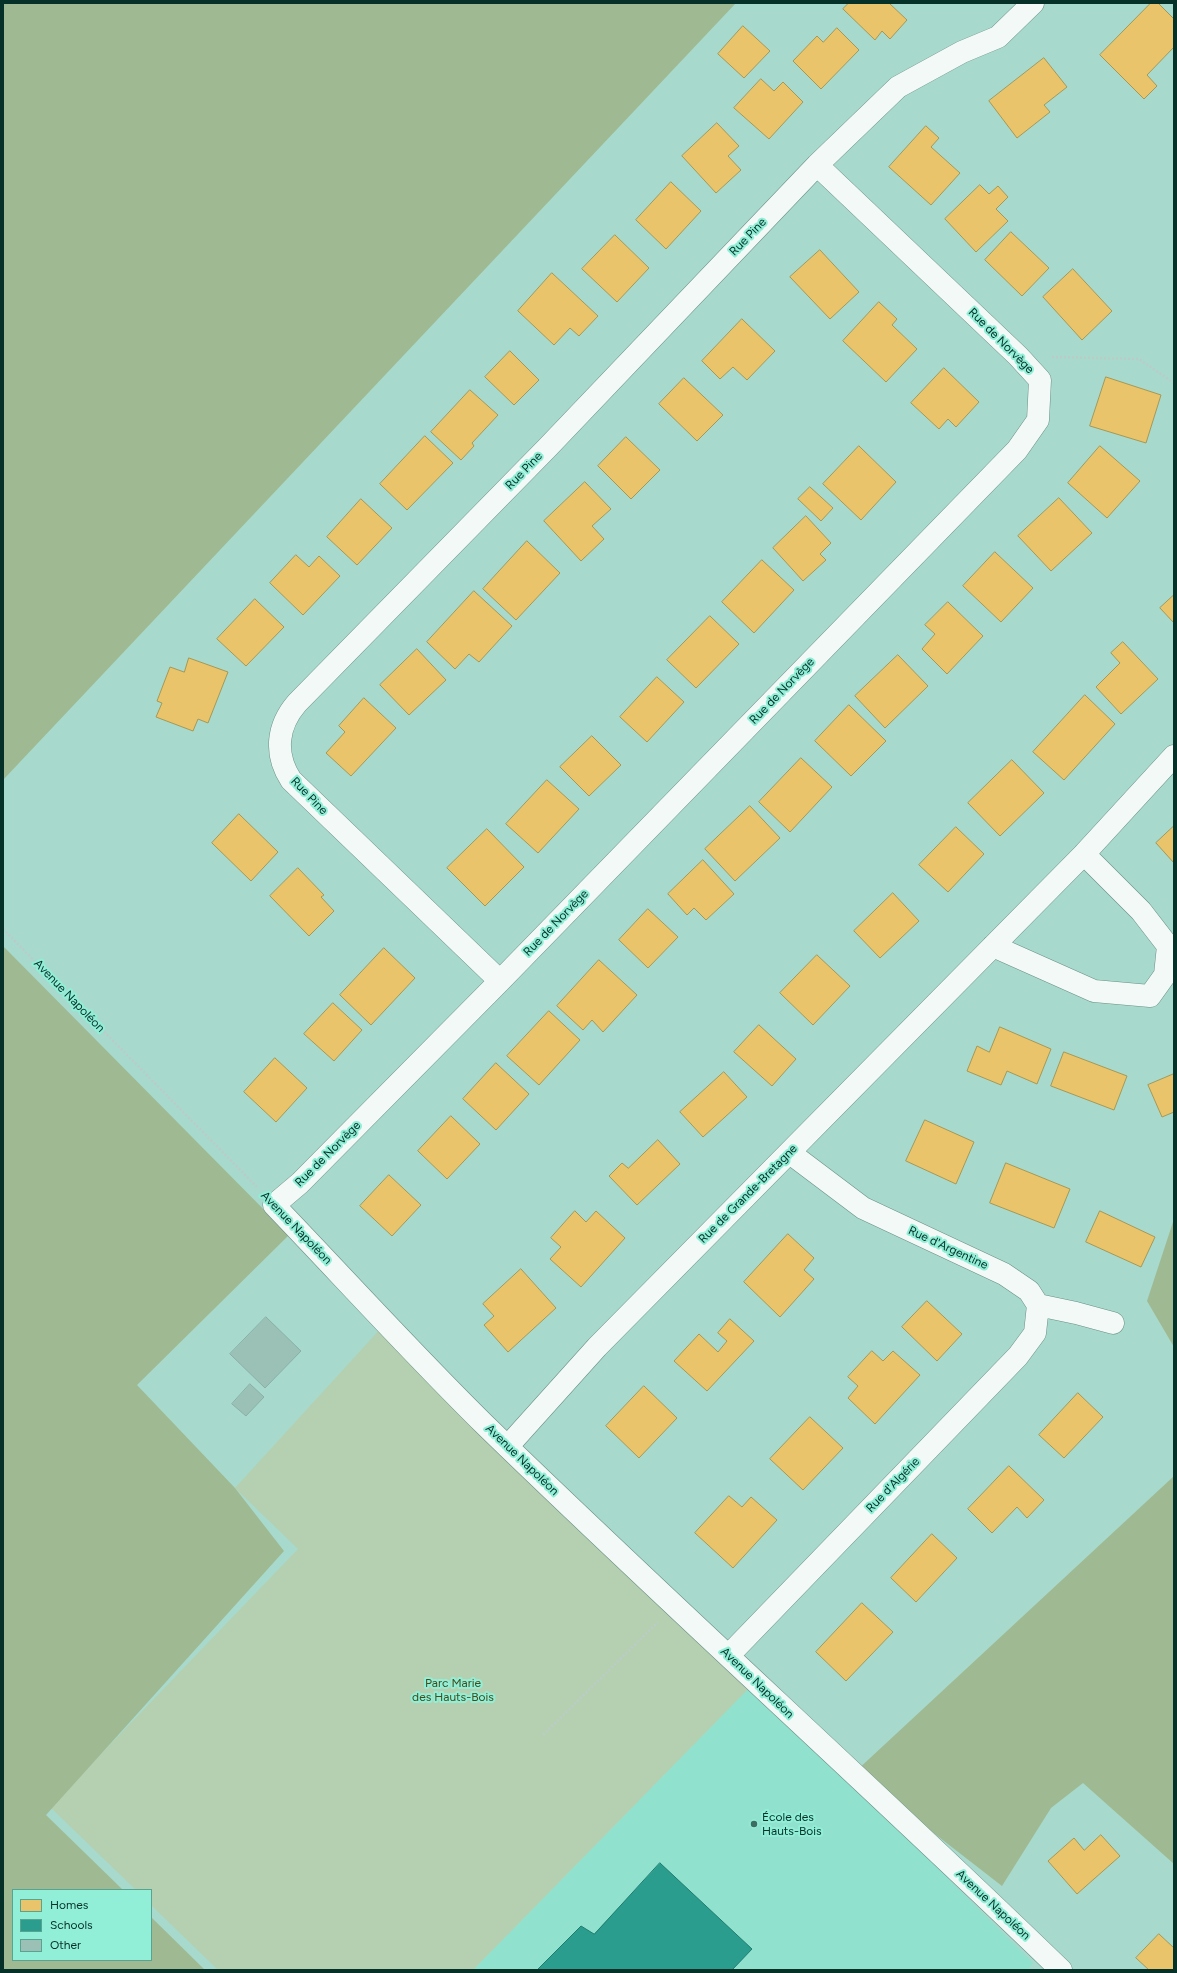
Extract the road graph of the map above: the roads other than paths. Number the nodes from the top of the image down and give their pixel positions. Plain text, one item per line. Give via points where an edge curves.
1 (1033, 3) edge
2 (817, 165) junction
3 (1174, 756) edge
4 (1084, 854) junction
5 (993, 946) junction
6 (500, 980) junction
7 (790, 1153) junction
8 (274, 1205) joint
9 (1038, 1305) junction
10 (1113, 1323) dead end
11 (508, 1446) junction
12 (729, 1655) junction
13 (1061, 1970) edge

1 - 2 street, Rue Pine via 998,37 962,52 898,87
2 - 6 street, Rue Pine via 548,447 297,703 282,727 280,754 291,780
2 - 6 street, Rue de Norvège via 1018,356 1040,380 1038,420 1017,450
3 - 4 street, Rue de Grande-Bretagne
4 - 5 street, Rue de Grande-Bretagne
4 - 5 street via 1141,911 1168,946 1165,975 1150,996 1094,990
5 - 7 street, Rue de Grande-Bretagne
6 - 8 street, Rue de Norvège via 300,1183
7 - 9 street, Rue d'Argentine via 863,1208 1004,1274 1029,1291
7 - 11 street, Rue de Grande-Bretagne via 597,1347
8 - 11 street, Avenue Napoléon
9 - 10 street
9 - 12 street, Rue d'Algérie via 1035,1333 1018,1356
11 - 12 street, Avenue Napoléon via 675,1608
12 - 13 street, Avenue Napoléon

